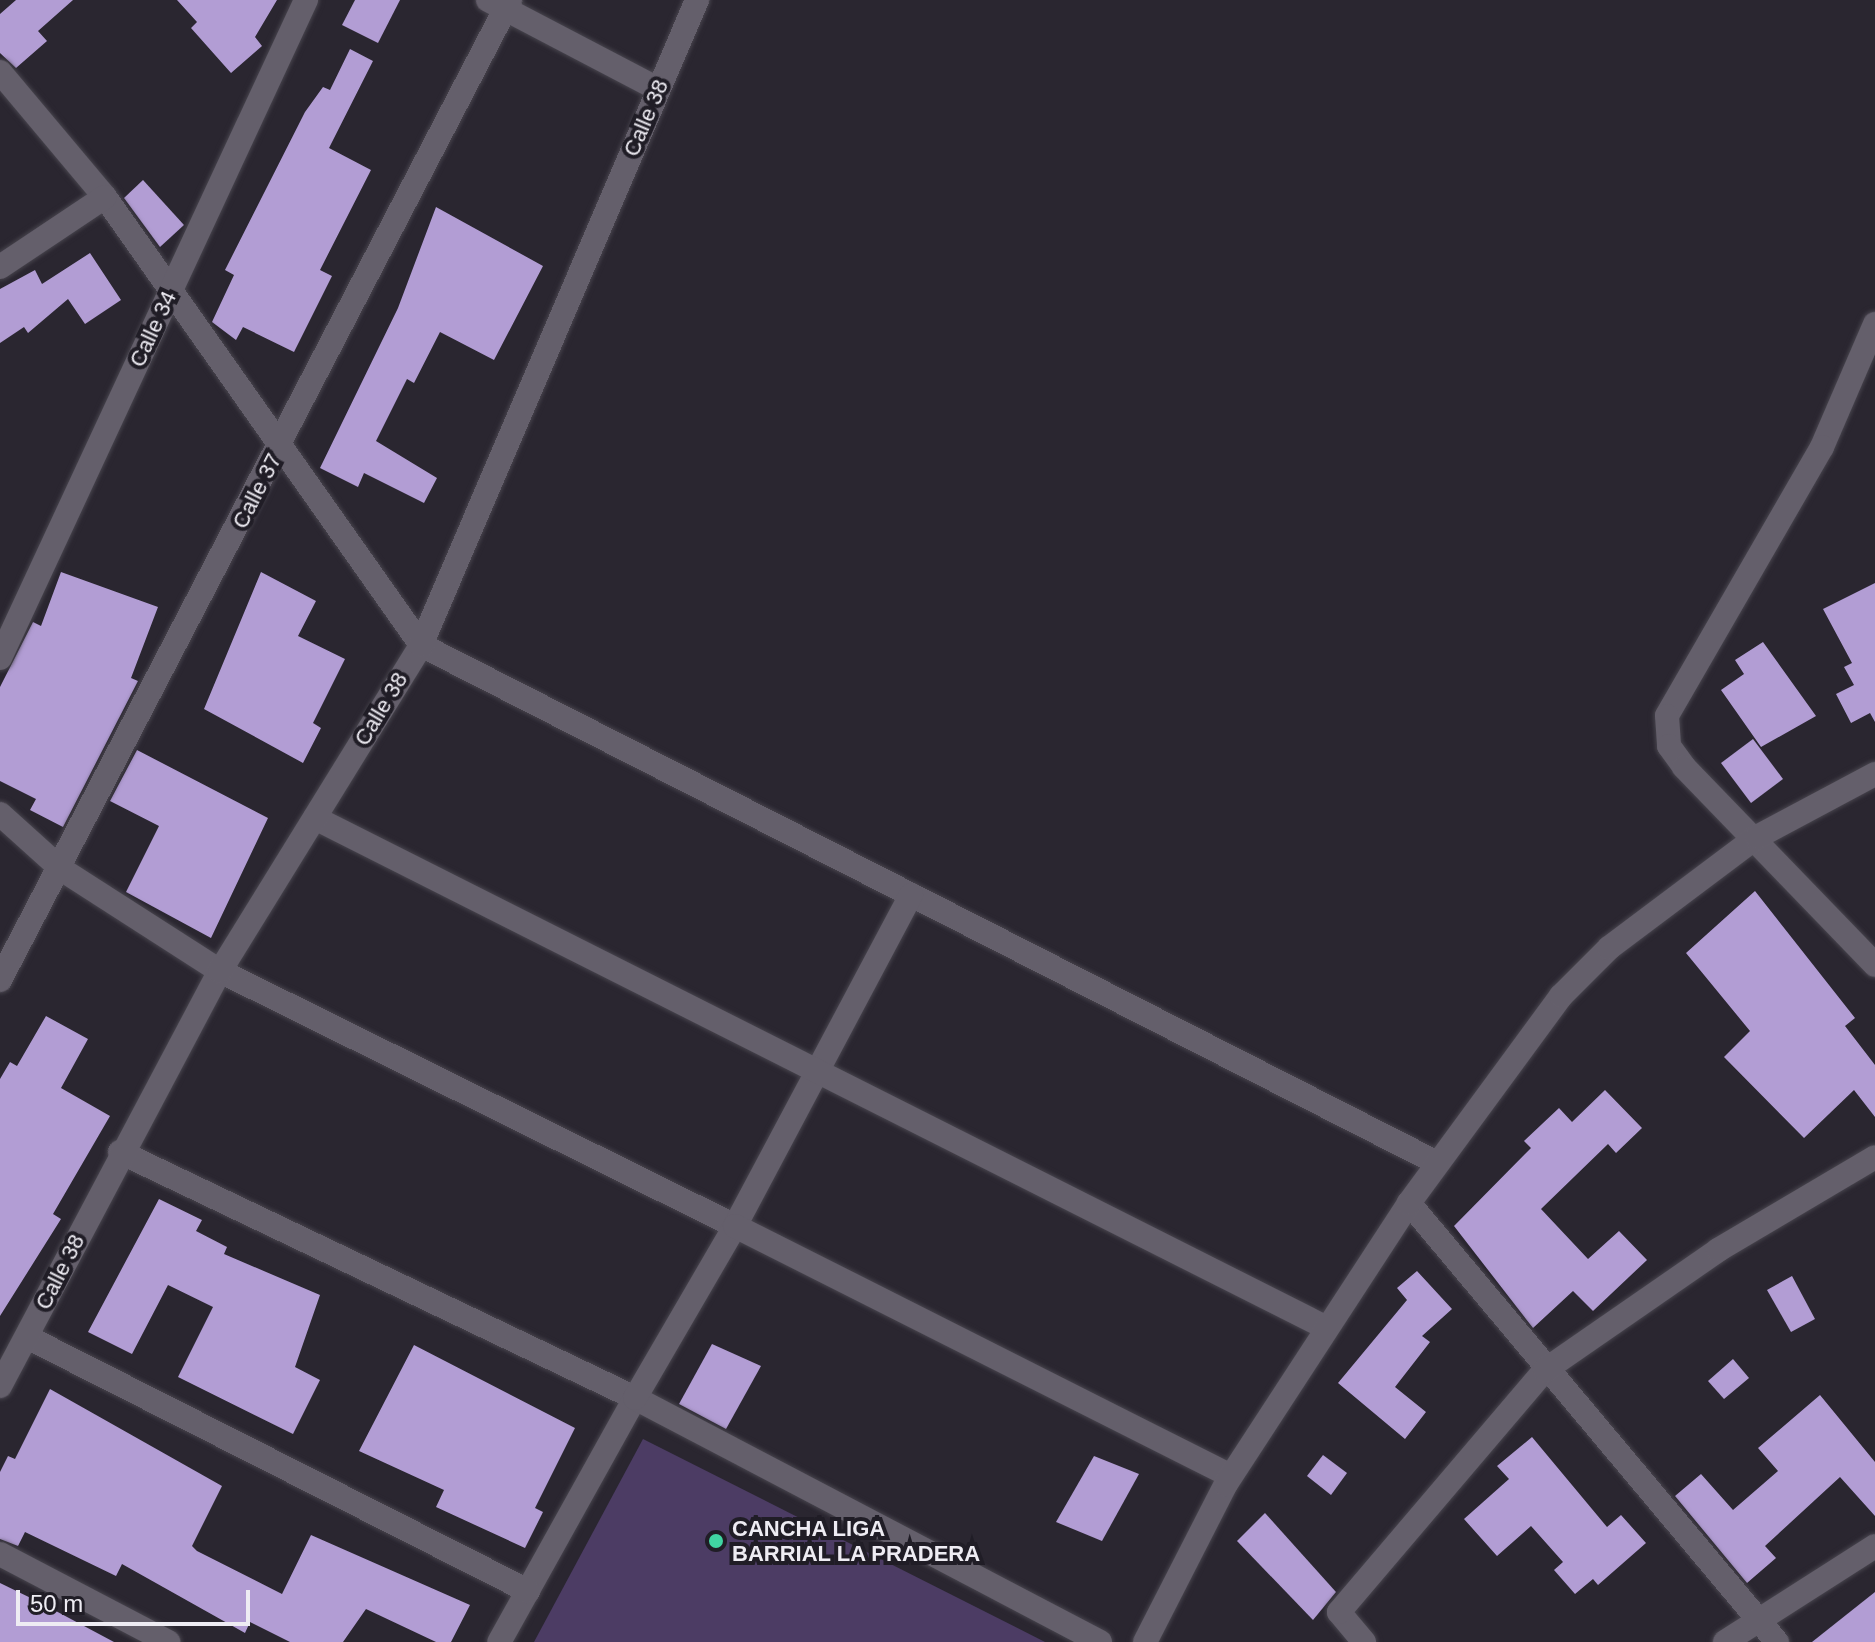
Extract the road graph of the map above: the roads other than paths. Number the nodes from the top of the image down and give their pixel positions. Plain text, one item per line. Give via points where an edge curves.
1 (306, 0) edge
2 (697, 0) edge
3 (501, 4) edge
4 (0, 72) edge
5 (658, 89) junction
6 (105, 197) junction
7 (0, 267) edge
8 (169, 296) junction
9 (1875, 324) edge
10 (279, 447) junction
11 (421, 645) junction
12 (0, 658) edge
13 (1875, 774) edge
14 (0, 814) edge
15 (315, 818) junction
16 (1757, 837) junction
17 (61, 869) junction
18 (911, 895) junction
19 (1875, 965) edge
20 (220, 971) junction
21 (0, 980) edge
22 (816, 1071) junction
23 (120, 1152) junction
24 (1875, 1157) edge
25 (1437, 1163) junction
26 (1409, 1203) junction
27 (735, 1226) junction
28 (1327, 1328) junction
29 (27, 1337) junction
30 (1545, 1370) junction
31 (0, 1386) edge
32 (635, 1398) junction
33 (1231, 1476) junction
34 (1875, 1546) edge
35 (0, 1554) edge
36 (528, 1591) junction
37 (1755, 1616) junction
38 (168, 1642) edge
39 (499, 1642) edge
40 (1100, 1642) edge
41 (1145, 1642) edge
42 (1364, 1642) edge
43 (1725, 1642) edge
44 (1777, 1642) edge

1 - 8 street, Calle 34
2 - 5 street, Calle 38
3 - 5 street
3 - 10 street, Calle 37
4 - 6 street
5 - 11 street, Calle 38
6 - 7 street
6 - 8 street
8 - 10 street
8 - 12 street, Calle 34
9 - 16 street via 1822,447 1667,716 1669,746 1684,767
10 - 11 street
10 - 17 street, Calle 37
11 - 15 street, Calle 38
11 - 18 street
13 - 16 street
14 - 17 street
15 - 20 street, Calle 38
15 - 22 street
16 - 19 street
16 - 25 street via 1609,948 1561,996
17 - 20 street
17 - 21 street, Calle 37
18 - 22 street
18 - 25 street
20 - 23 street, Calle 38
20 - 27 street
22 - 27 street
22 - 28 street
23 - 29 street, Calle 38
23 - 32 street
24 - 30 street via 1718,1250
25 - 26 street
26 - 28 street
26 - 30 street
27 - 32 street
27 - 33 street
28 - 33 street
29 - 31 street, Calle 38
29 - 36 street
30 - 37 street
30 - 42 street via 1339,1612
32 - 36 street
32 - 40 street
33 - 41 street
34 - 37 street
35 - 38 street
36 - 39 street
37 - 43 street
37 - 44 street

